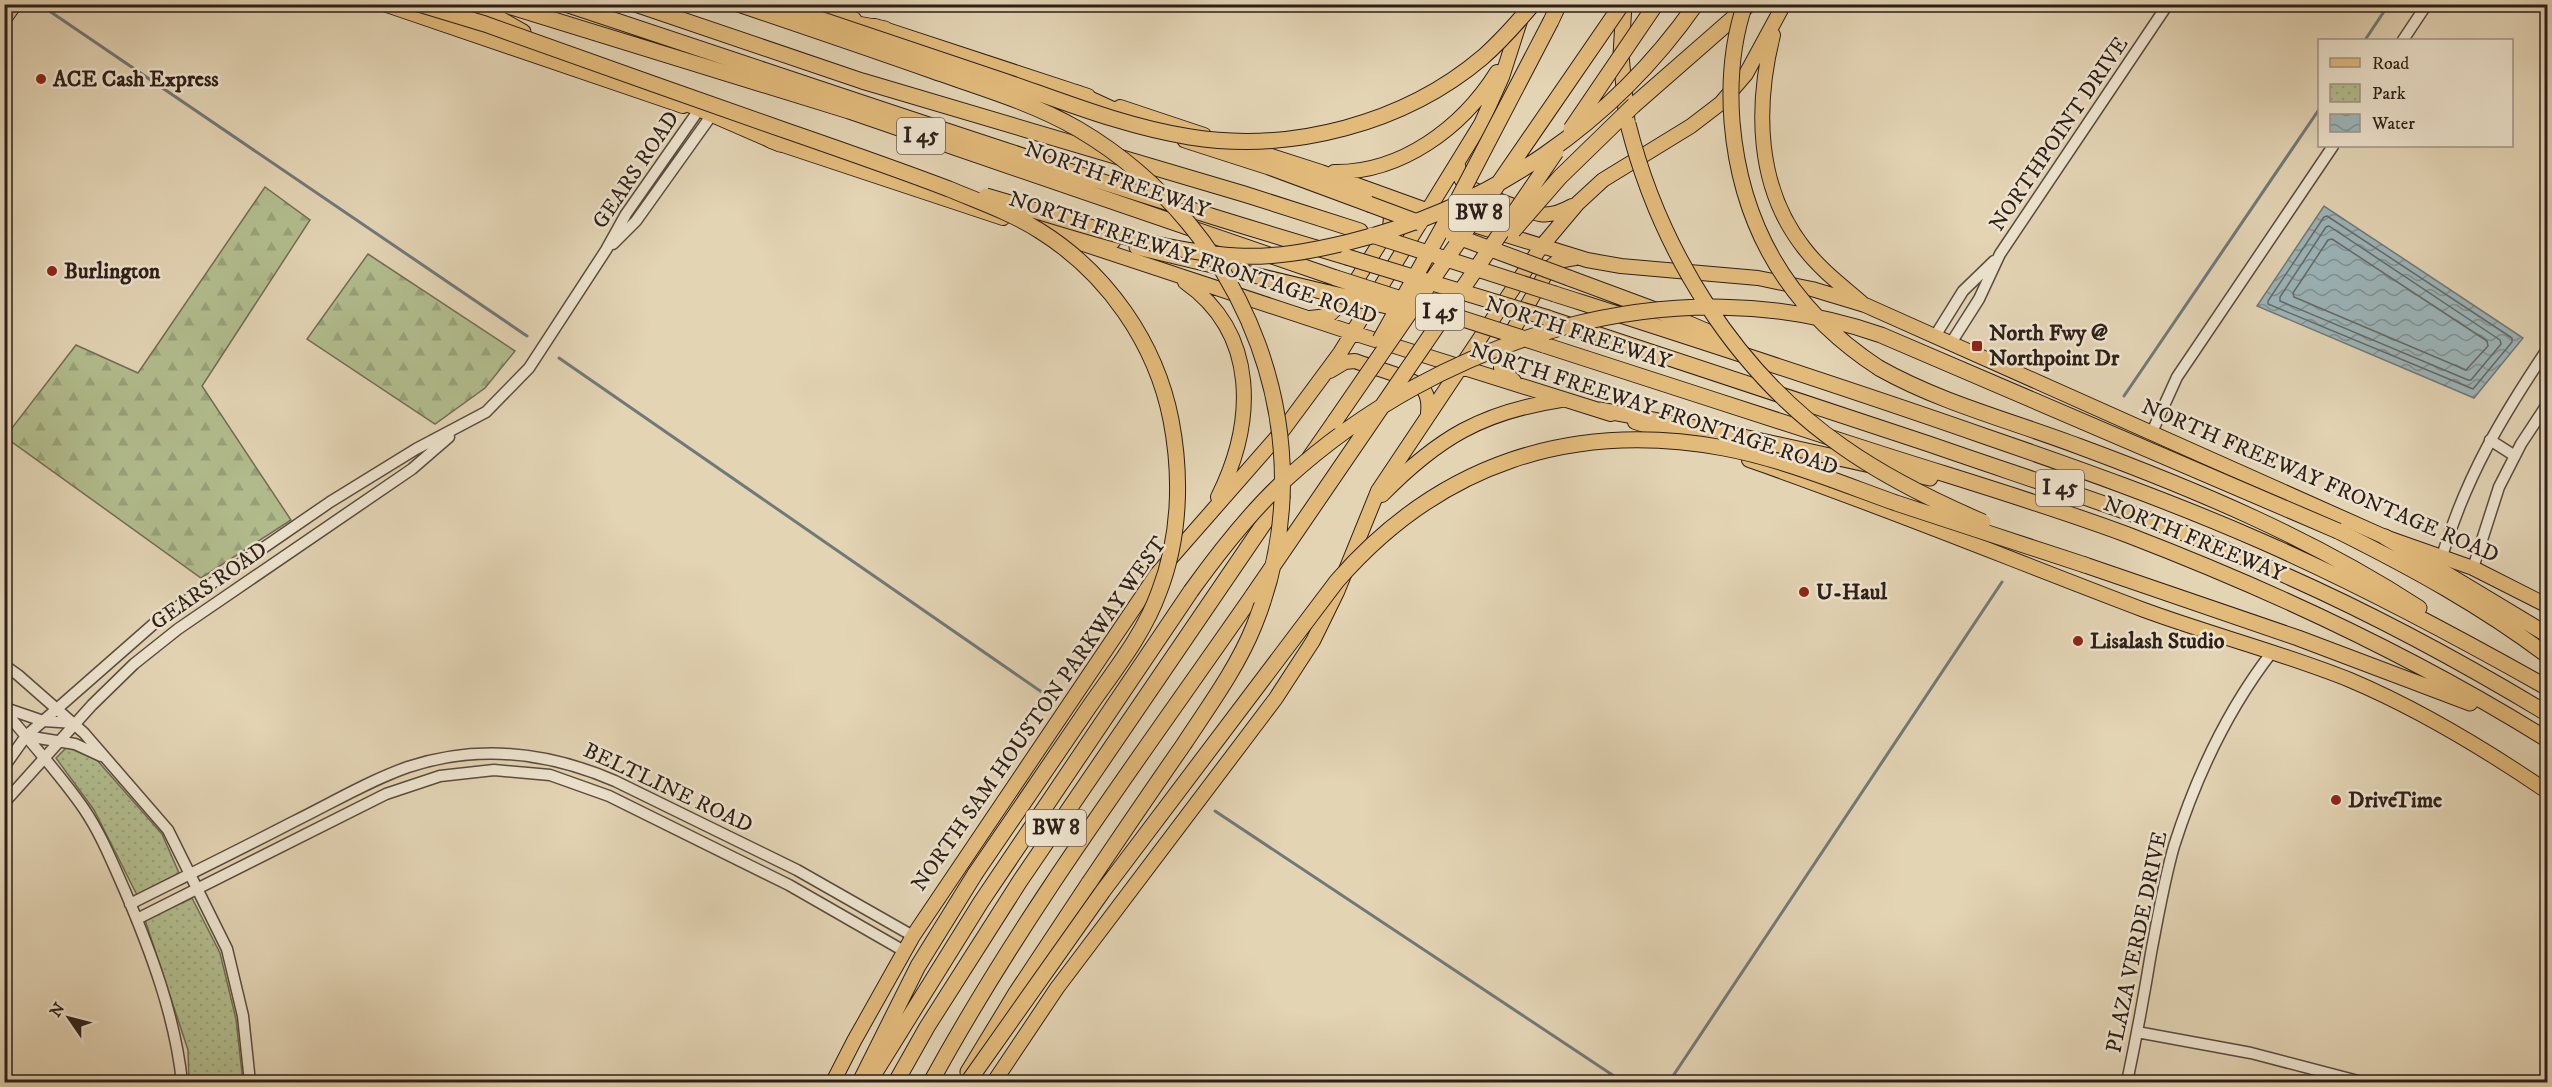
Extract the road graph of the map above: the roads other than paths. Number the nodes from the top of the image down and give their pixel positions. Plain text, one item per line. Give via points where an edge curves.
1 (15, 4) edge
2 (384, 4) edge
3 (418, 4) edge
4 (474, 4) edge
5 (502, 4) edge
6 (565, 4) edge
7 (635, 4) edge
8 (738, 4) edge
9 (755, 4) edge
10 (775, 4) edge
11 (807, 4) edge
12 (1525, 4) edge
13 (1533, 4) edge
14 (1559, 4) edge
15 (1623, 4) edge
16 (1656, 4) edge
17 (1696, 4) edge
18 (1747, 4) edge
19 (2168, 4) edge
20 (2427, 4) edge
21 (1780, 11) edge
22 (4, 19) edge
23 (885, 29) junction
24 (2404, 39) edge
25 (1512, 48) junction
26 (1077, 93) junction
27 (704, 114) junction
28 (780, 144) junction
29 (2332, 147) edge
30 (1458, 162) junction
31 (897, 170) junction
32 (1322, 172) junction
33 (1371, 197) junction
34 (1578, 204) junction
35 (979, 210) junction
36 (1429, 211) junction
37 (1541, 247) junction
38 (2000, 254) junction
39 (1587, 260) junction
40 (1170, 274) junction
41 (1865, 305) junction
42 (1450, 307) junction
43 (1308, 318) junction
44 (1475, 324) junction
45 (1353, 333) junction
46 (1935, 336) junction
47 (1951, 343) junction
48 (2547, 348) edge
49 (1459, 367) junction
50 (1326, 374) junction
51 (1825, 382) junction
52 (1521, 386) junction
53 (1566, 399) junction
54 (2547, 403) edge
55 (1600, 410) junction
56 (1428, 413) junction
57 (1335, 421) junction
58 (460, 427) junction
59 (2151, 432) junction
60 (2490, 440) junction
61 (2515, 456) junction
62 (2018, 498) junction
63 (330, 502) junction
64 (1368, 510) junction
65 (1209, 514) junction
66 (340, 517) junction
67 (2385, 537) junction
68 (2442, 556) junction
69 (2085, 565) junction
70 (2473, 568) junction
71 (201, 591) junction
72 (213, 605) junction
73 (2547, 606) edge
74 (2547, 635) edge
75 (2271, 652) junction
76 (2547, 656) edge
77 (4, 665) edge
78 (2507, 665) junction
79 (2547, 688) edge
80 (58, 708) junction
81 (4, 709) edge
82 (2547, 714) edge
83 (43, 721) junction
84 (75, 723) junction
85 (26, 736) junction
86 (2541, 736) edge
87 (58, 741) junction
88 (44, 757) junction
89 (106, 759) junction
90 (4, 767) edge
91 (2547, 792) edge
92 (4, 803) edge
93 (189, 875) junction
94 (197, 890) junction
95 (130, 904) junction
96 (137, 919) junction
97 (913, 936) junction
98 (904, 951) junction
99 (2137, 1032) junction
100 (182, 1083) edge
101 (250, 1083) edge
102 (833, 1083) edge
103 (860, 1083) edge
104 (869, 1083) edge
105 (896, 1083) edge
106 (930, 1083) edge
107 (962, 1083) edge
108 (968, 1083) edge
109 (994, 1083) edge
110 (2127, 1083) edge
111 (2362, 1083) edge

1 - 22 main road
2 - 27 main road, NORTH FREEWAY FRONTAGE ROAD
3 - 31 highway, bridge via 486,24
4 - 28 highway via 512,27
5 - 44 highway, NORTH FREEWAY / I 45, bridge via 849,111
6 - 82 highway, NORTH FREEWAY / I 45, bridge via 1085,178 1548,318 2071,492 2267,567 2469,669
7 - 51 highway, NORTH FREEWAY / I 45, bridge via 862,81 1244,194
8 - 107 highway, bridge via 1016,100 1076,128 1122,159 1177,209 1230,282 1264,356 1276,406 1281,515 1272,569 1251,634 1221,687 1016,993
9 - 23 highway
10 - 13 highway, bridge via 1112,117 1187,136 1239,141 1336,131 1416,100 1483,57
11 - 23 main road, NORTH FREEWAY FRONTAGE ROAD
12 - 25 main road
14 - 57 highway, bridge via 1453,209
15 - 57 highway, BW 8, bridge
15 - 69 highway, bridge via 1621,55 1628,124 1651,195 1690,277 1731,338 1784,397 1840,446 1906,487
16 - 42 highway, BW 8, bridge
17 - 31 highway, bridge via 1668,42 1626,87 1542,158 1491,189 1427,219 1309,251 1238,256 1174,247
18 - 42 highway, bridge via 1560,177
18 - 78 highway, bridge via 1735,46 1730,90 1735,150 1751,213 1761,240 1794,292 1833,333 1879,368 1934,395 2101,454 2247,513 2359,570
19 - 38 street, NORTHPOINT DRIVE
20 - 24 street
21 - 34 main road via 1746,74 1721,103 1603,180
21 - 41 main road via 1762,88 1763,148 1770,181 1792,231 1804,248
23 - 26 main road, NORTH FREEWAY FRONTAGE ROAD
25 - 30 main road, NORTH SAM HOUSTON PARKWAY WEST via 1490,107
25 - 32 main road via 1488,86 1435,139 1376,167
26 - 32 main road, NORTH FREEWAY FRONTAGE ROAD
26 - 33 highway via 1163,133
27 - 28 main road, NORTH FREEWAY FRONTAGE ROAD
27 - 58 street, GEARS ROAD via 626,214 529,368 486,412
28 - 35 main road, NORTH FREEWAY FRONTAGE ROAD
29 - 59 street via 2177,377
30 - 34 main road via 1458,173 1468,187 1541,214 1563,212
30 - 36 main road, NORTH SAM HOUSTON PARKWAY WEST
31 - 103 highway, bridge via 984,203 1037,229 1071,254 1114,298 1147,349 1161,384 1174,434 1178,492 1167,567 1146,621 949,915 902,995
32 - 33 main road, NORTH FREEWAY FRONTAGE ROAD
33 - 36 main road, NORTH FREEWAY FRONTAGE ROAD
33 - 43 main road via 1382,197 1391,218 1386,236 1335,311 1328,316
33 - 51 highway, bridge
34 - 37 main road
35 - 40 main road, NORTH FREEWAY FRONTAGE ROAD
35 - 44 highway, bridge
36 - 37 main road, NORTH FREEWAY FRONTAGE ROAD
36 - 45 main road, NORTH SAM HOUSTON PARKWAY WEST
37 - 39 main road, NORTH FREEWAY FRONTAGE ROAD
37 - 49 main road
38 - 46 street, NORTHPOINT DRIVE via 1963,291
38 - 47 street, NORTHPOINT DRIVE
39 - 41 main road, NORTH FREEWAY FRONTAGE ROAD via 1758,278
39 - 52 main road via 1565,259 1549,268 1502,351 1501,368
40 - 43 main road, NORTH FREEWAY FRONTAGE ROAD
40 - 65 main road via 1201,294 1223,321 1238,355 1242,378 1244,405 1239,448
41 - 46 main road, NORTH FREEWAY FRONTAGE ROAD
42 - 106 highway, BW 8, bridge via 1021,932
43 - 45 main road, NORTH FREEWAY FRONTAGE ROAD
44 - 62 highway, NORTH FREEWAY / I 45, bridge
45 - 49 main road, NORTH FREEWAY FRONTAGE ROAD
45 - 50 main road, NORTH SAM HOUSTON PARKWAY WEST
46 - 47 main road, NORTH FREEWAY FRONTAGE ROAD
47 - 59 main road, NORTH FREEWAY FRONTAGE ROAD
48 - 60 street
49 - 52 main road, NORTH FREEWAY FRONTAGE ROAD
49 - 56 main road
50 - 56 main road via 1336,366 1355,361 1416,383 1425,391
50 - 65 main road, NORTH SAM HOUSTON PARKWAY WEST
51 - 78 highway, NORTH FREEWAY / I 45 via 2085,471 2219,523 2352,583
52 - 53 main road, NORTH FREEWAY FRONTAGE ROAD
53 - 55 main road, NORTH FREEWAY FRONTAGE ROAD
53 - 64 main road via 1523,406 1463,428 1417,462
54 - 61 street
55 - 62 highway via 1743,437
55 - 75 main road, NORTH FREEWAY FRONTAGE ROAD via 1830,488 2160,616
56 - 64 main road
57 - 105 highway, BW 8, bridge via 985,935
58 - 63 street, GEARS ROAD
58 - 66 street, GEARS ROAD via 412,469
59 - 67 main road, NORTH FREEWAY FRONTAGE ROAD
60 - 61 street
60 - 68 street via 2455,514
61 - 70 street via 2489,513
62 - 86 highway, NORTH FREEWAY / I 45 via 2136,538 2296,604 2421,667
63 - 66 street
63 - 71 street, GEARS ROAD
64 - 109 main road via 1337,592 1313,641 1276,698 1058,988
65 - 97 main road, NORTH SAM HOUSTON PARKWAY WEST via 1157,574
66 - 72 street, GEARS ROAD
67 - 68 main road, NORTH FREEWAY FRONTAGE ROAD
67 - 74 highway
68 - 70 main road, NORTH FREEWAY FRONTAGE ROAD
69 - 86 highway via 2378,668 2463,700
69 - 108 highway, bridge via 1754,455 1667,440 1559,447 1464,479 1401,518 1337,580 1110,881
70 - 73 main road, NORTH FREEWAY FRONTAGE ROAD
71 - 72 street
71 - 80 street, GEARS ROAD via 157,621
72 - 84 street, GEARS ROAD via 134,664
75 - 91 main road, NORTH FREEWAY FRONTAGE ROAD via 2410,708 2470,741
75 - 99 street, PLAZA VERDE DRIVE via 2210,753 2174,847
76 - 104 highway, bridge via 2432,579 2338,531 1865,329 1827,318 1749,308 1666,309 1594,320 1498,348 1428,380 1362,419 1297,470 1248,518 1191,591 981,902
77 - 80 street
78 - 79 highway, NORTH FREEWAY / I 45
80 - 83 street, GEARS ROAD
80 - 84 street
81 - 83 street
81 - 85 street
83 - 84 street
83 - 85 street, GEARS ROAD
84 - 87 street, GEARS ROAD
84 - 89 street
85 - 87 street
85 - 88 street
85 - 90 street, GEARS ROAD
87 - 88 street, GEARS ROAD
87 - 89 street via 75,744
88 - 92 street, GEARS ROAD
88 - 95 street via 85,811
89 - 93 street via 168,830
93 - 94 street
93 - 95 street, BELTLINE ROAD
93 - 97 street, BELTLINE ROAD via 407,768 465,755 528,754 587,768 615,781 787,865
94 - 96 street, BELTLINE ROAD
94 - 98 street, BELTLINE ROAD via 413,784 467,772 526,772 609,796 789,885
94 - 101 street via 227,949 243,1016
95 - 96 street
96 - 100 street via 172,1024
97 - 98 main road, NORTH SAM HOUSTON PARKWAY WEST
98 - 102 main road, NORTH SAM HOUSTON PARKWAY WEST
99 - 110 street, PLAZA VERDE DRIVE
99 - 111 street via 2251,1053

